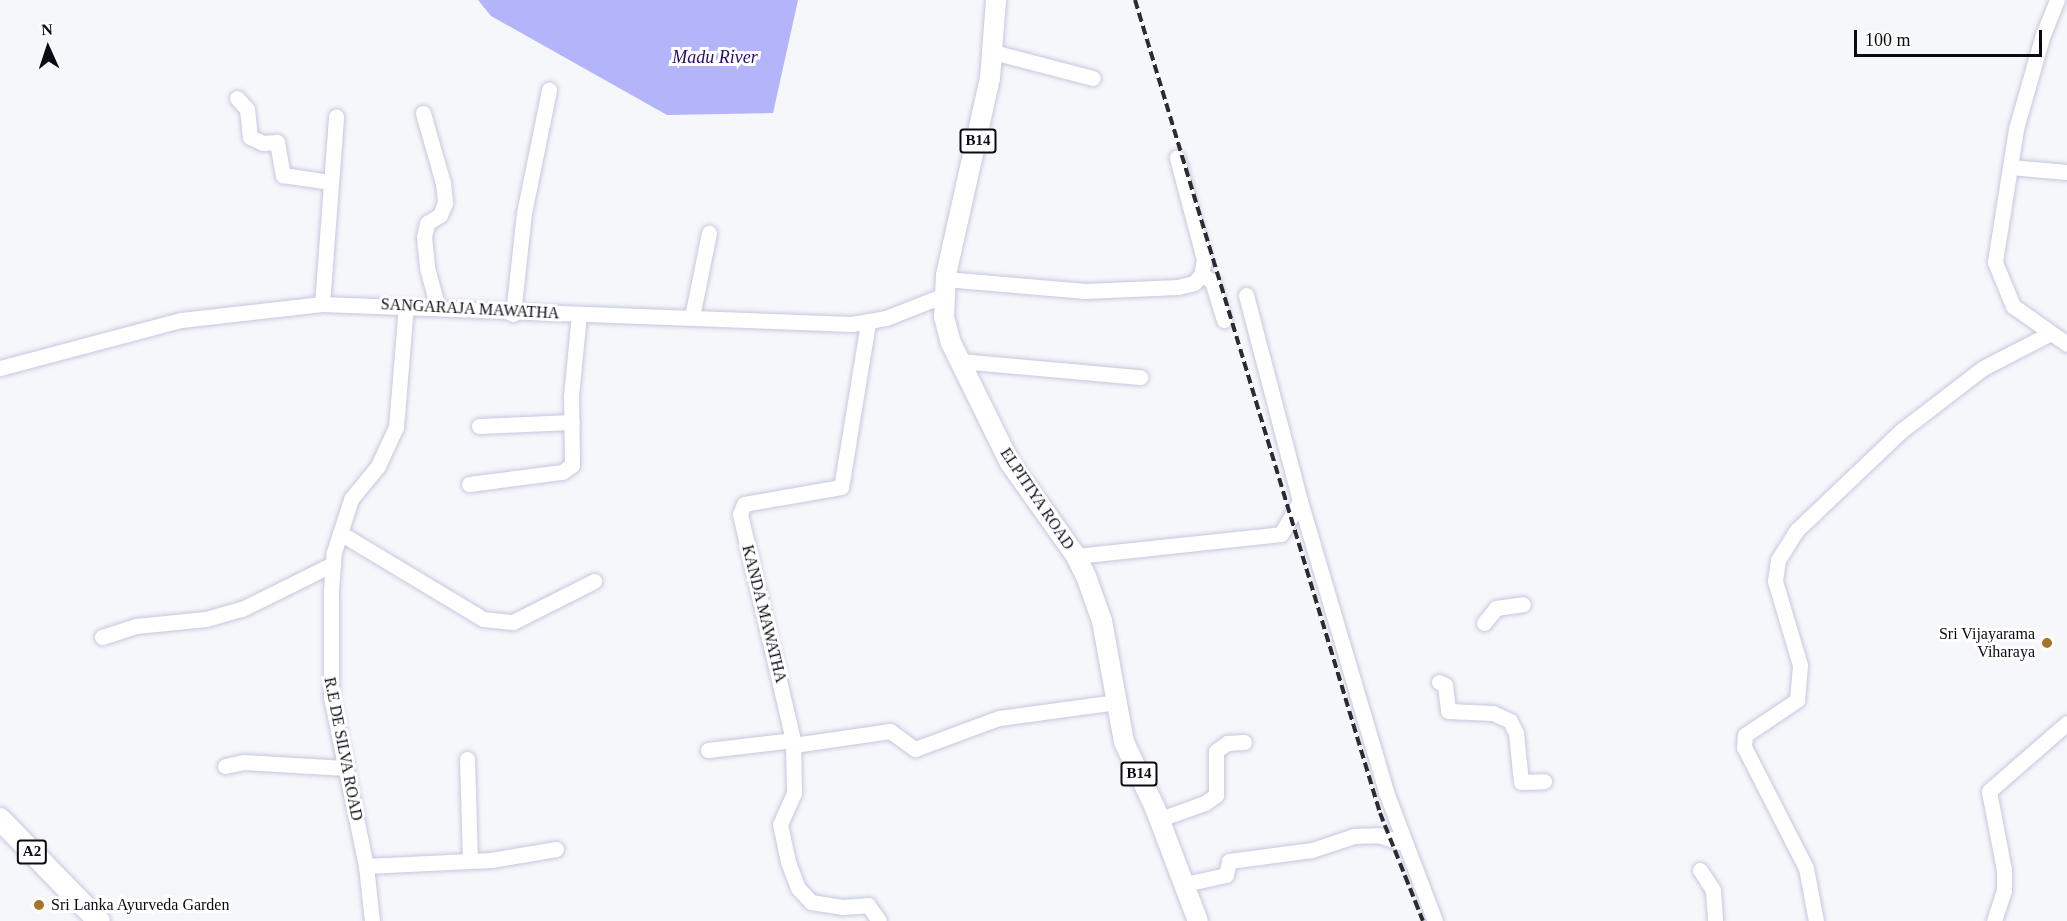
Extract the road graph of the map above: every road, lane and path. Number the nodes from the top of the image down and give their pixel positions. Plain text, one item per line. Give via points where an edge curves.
1 (996, 0) edge
2 (2057, 0) edge
3 (993, 52) junction
4 (1093, 78) dead end
5 (549, 90) dead end
6 (237, 98) dead end
7 (423, 113) dead end
8 (336, 117) dead end
9 (1177, 158) dead end
10 (2010, 167) junction
11 (2067, 172) edge
12 (330, 182) junction
13 (709, 233) dead end
14 (1201, 275) junction
15 (944, 288) junction
16 (1246, 296) dead end
17 (322, 304) junction
18 (406, 306) junction
19 (438, 308) junction
20 (513, 314) junction
21 (579, 314) junction
22 (692, 317) junction
23 (1224, 320) dead end
24 (868, 322) junction
25 (2049, 334) junction
26 (2067, 344) edge
27 (959, 360) junction
28 (0, 368) edge
29 (1140, 377) dead end
30 (572, 422) junction
31 (479, 426) dead end
32 (469, 484) dead end
33 (1300, 501) junction
34 (340, 533) junction
35 (1076, 556) junction
36 (333, 564) junction
37 (594, 581) dead end
38 (1523, 604) dead end
39 (1484, 623) dead end
40 (102, 637) dead end
41 (1439, 682) dead end
42 (1117, 702) junction
43 (2067, 723) edge
44 (794, 742) junction
45 (1244, 742) dead end
46 (708, 750) dead end
47 (467, 759) dead end
48 (225, 766) dead end
49 (345, 768) junction
50 (1544, 781) dead end
51 (0, 819) edge
52 (1160, 819) junction
53 (1406, 843) junction
54 (556, 849) dead end
55 (470, 861) junction
56 (366, 866) junction
57 (1700, 870) dead end
58 (1185, 884) junction
59 (99, 921) edge
60 (372, 921) edge
61 (879, 921) edge
62 (1198, 921) edge
63 (1435, 921) edge
64 (1716, 921) edge
65 (1816, 921) edge
66 (1994, 921) edge

1 - 3 main road, ELPITIYA ROAD / B14
2 - 10 street via 2022,108
3 - 4 street
3 - 15 main road, ELPITIYA ROAD / B14 via 979,138
5 - 20 street via 524,213
6 - 12 street via 247,109 250,137 277,142 283,175
7 - 19 street via 445,204 440,215 425,226 427,268
8 - 12 street
9 - 14 street via 1204,259
10 - 11 street
10 - 25 street via 1995,262 2013,306
12 - 17 street
13 - 22 street
14 - 15 street via 1194,283 1178,287 1132,290
14 - 23 street via 1212,281
15 - 24 street, SANGARAJA MAWATHA
15 - 27 main road, ELPITIYA ROAD / B14 via 946,326
16 - 33 street
17 - 18 street, SANGARAJA MAWATHA
17 - 28 street, SANGARAJA MAWATHA via 181,320
18 - 19 street, SANGARAJA MAWATHA
18 - 34 street, R.E DE SILVA ROAD via 396,427 378,466 351,499
19 - 20 street, SANGARAJA MAWATHA
20 - 21 street, SANGARAJA MAWATHA
21 - 22 street, SANGARAJA MAWATHA
21 - 30 street
22 - 24 street, SANGARAJA MAWATHA
24 - 44 street, KANDA MAWATHA via 841,487 744,504 740,514
25 - 26 street
25 - 65 street via 1983,368 1901,431 1797,530 1778,560 1775,581 1800,665 1797,700 1745,735 1744,747 1806,868
27 - 29 street
27 - 35 main road, ELPITIYA ROAD / B14 via 1010,463
30 - 31 street
30 - 32 street via 572,465 562,472
33 - 35 street via 1281,534
33 - 53 street via 1386,792
34 - 36 street, R.E DE SILVA ROAD
34 - 37 street via 483,619 513,622
35 - 42 main road, ELPITIYA ROAD / B14 via 1102,621
36 - 40 street via 242,609 206,619 136,626
36 - 49 street, R.E DE SILVA ROAD via 328,673
38 - 39 street via 1496,608
41 - 50 street via 1445,685 1448,711 1493,713 1510,722 1516,733 1521,782
42 - 44 street via 999,718 915,749 890,731
42 - 52 main road, ELPITIYA ROAD / B14 via 1124,742
43 - 66 street via 1989,791 2004,870 2004,891
44 - 46 street
44 - 61 street, KANDA MAWATHA via 794,793 780,824 782,844 798,888 811,902 842,907 868,905
45 - 52 street via 1227,743 1216,751 1216,795
47 - 55 street
48 - 49 street via 244,762
49 - 56 street, R.E DE SILVA ROAD
51 - 59 highway, A2
52 - 58 main road, ELPITIYA ROAD / B14
53 - 58 street via 1378,835 1354,836 1312,850 1229,861 1226,875
53 - 63 street
54 - 55 street
55 - 56 street
56 - 60 street, R.E DE SILVA ROAD
57 - 64 street via 1713,890
58 - 62 main road, ELPITIYA ROAD / B14

